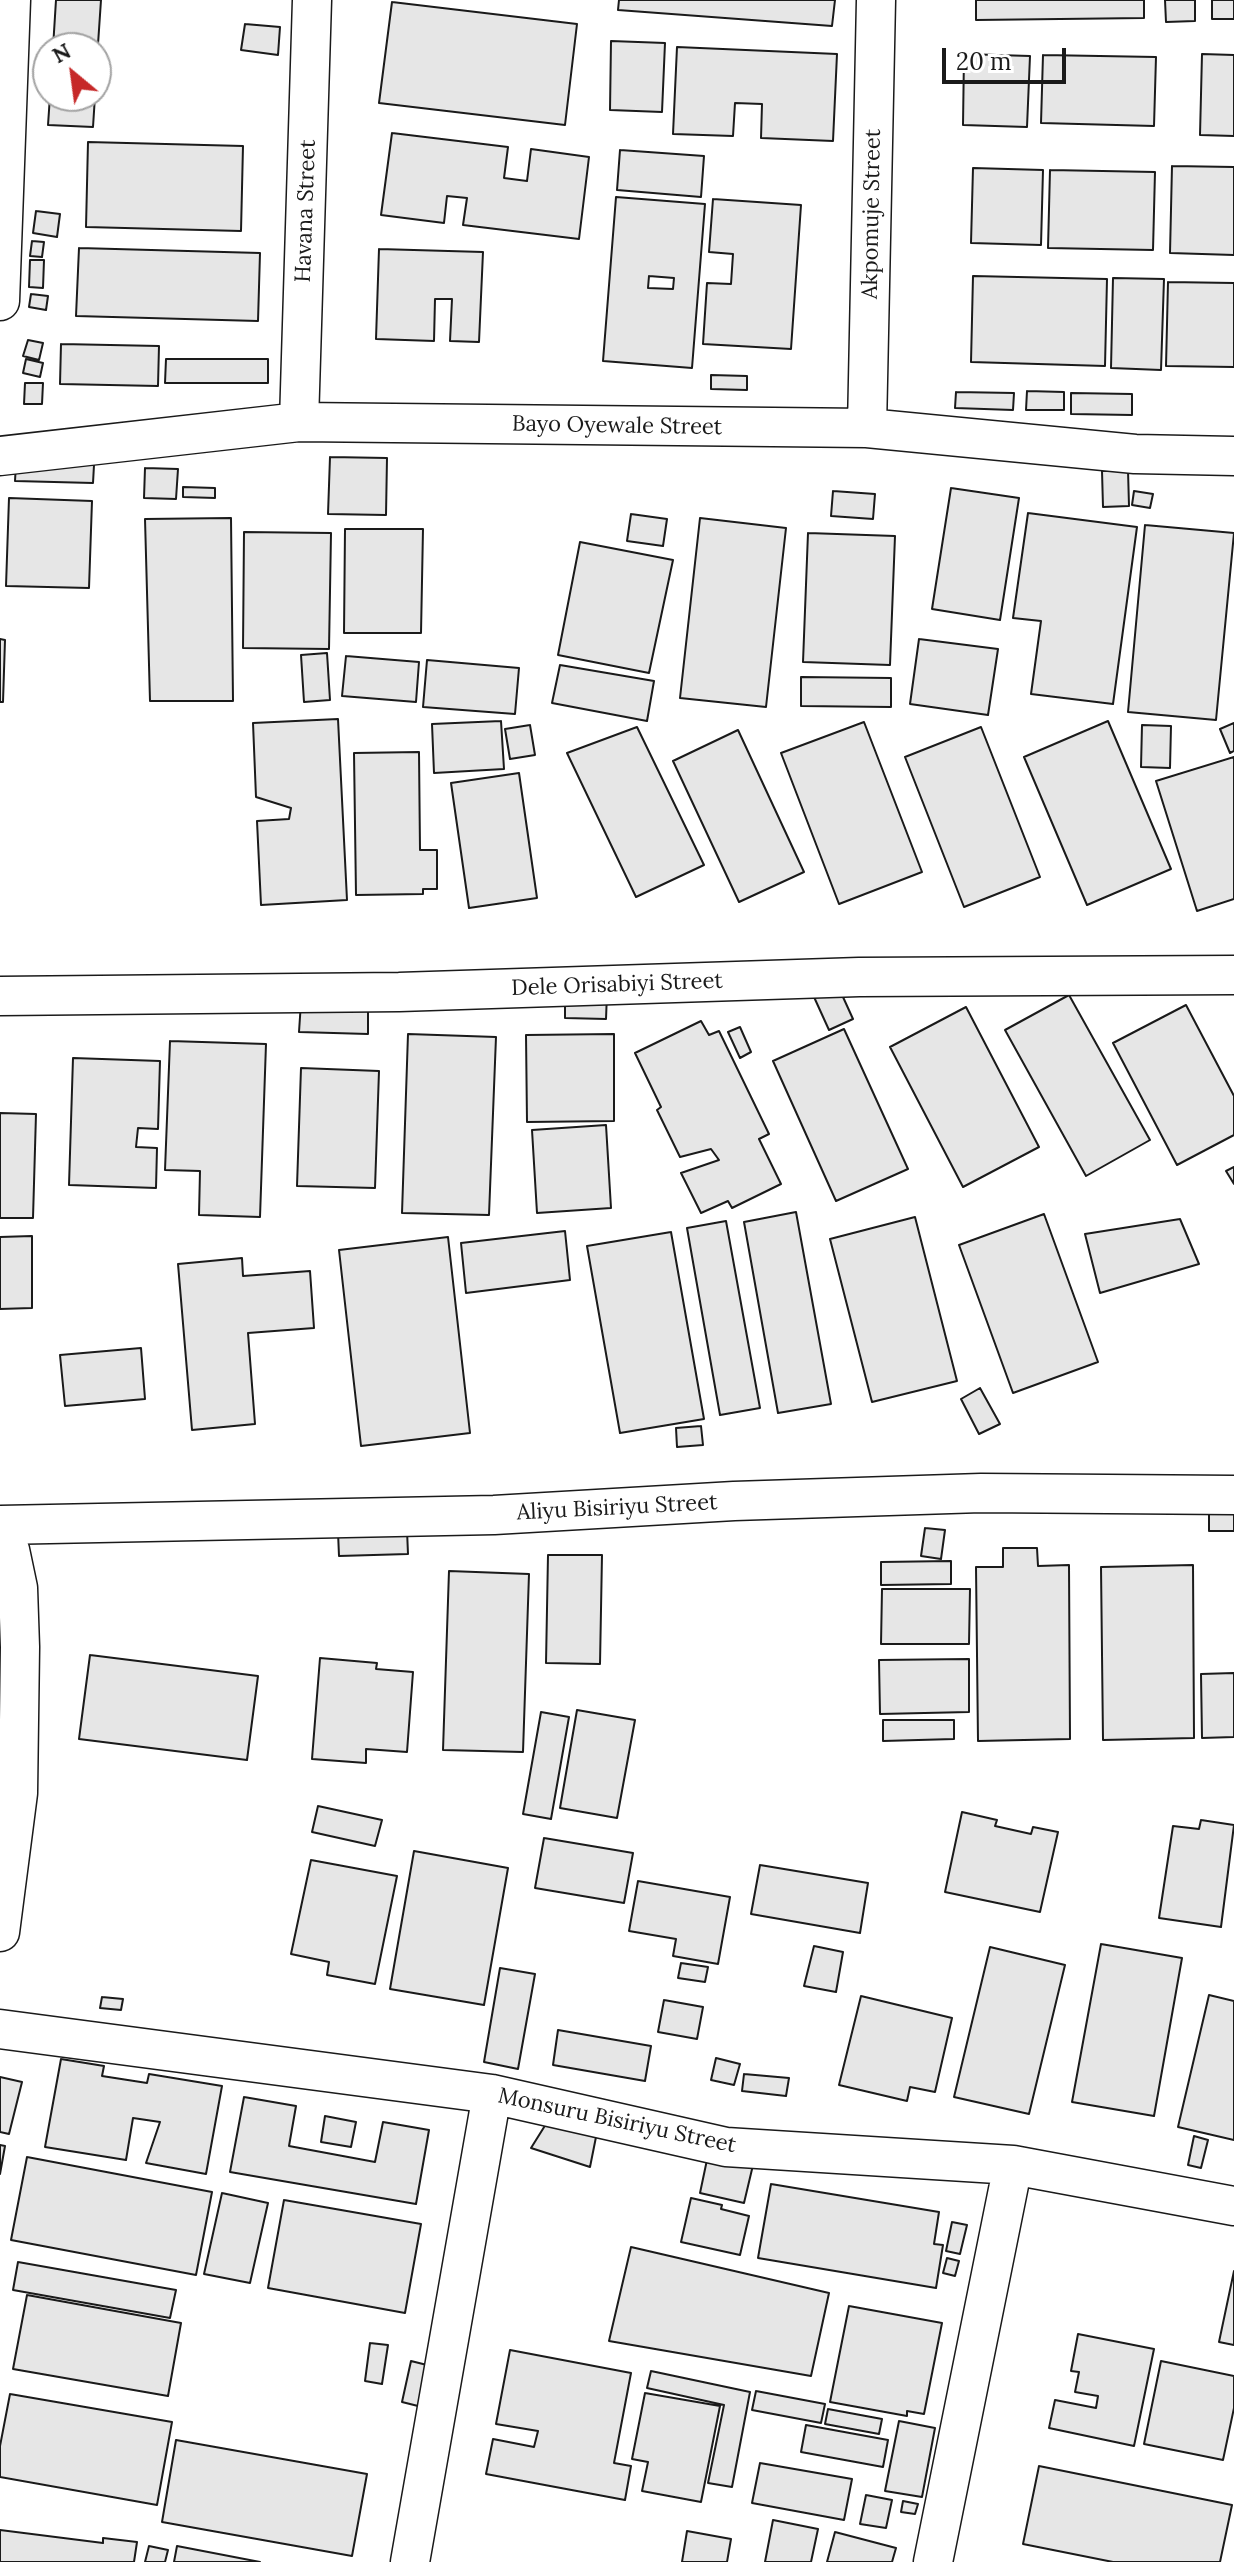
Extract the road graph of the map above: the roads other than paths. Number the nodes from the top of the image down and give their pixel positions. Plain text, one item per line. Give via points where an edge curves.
1 (11, 0) edge
2 (312, 0) edge
3 (876, 0) edge
4 (0, 301) edge
5 (299, 422) junction
6 (867, 428) junction
7 (0, 456) edge
8 (1234, 456) edge
9 (1234, 975) edge
10 (0, 996) edge
11 (1234, 1495) edge
12 (0, 1525) edge
13 (0, 1536) edge
14 (0, 1932) edge
15 (0, 2029) edge
16 (492, 2094) junction
17 (1013, 2165) junction
18 (1234, 2206) edge
19 (410, 2562) edge
20 (933, 2562) edge

1 - 4 street
2 - 5 street, Havana Street
3 - 6 street, Akpomuje Street
5 - 6 street, Bayo Oyewale Street
5 - 7 street, Bayo Oyewale Street
6 - 8 street, Bayo Oyewale Street via 1135,454
9 - 10 street, Dele Orisabiyi Street via 859,977 399,992
11 - 12 street, Aliyu Bisiriyu Street via 981,1493 494,1515
13 - 14 street via 10,1550 18,1588 20,1662 18,1793
15 - 16 street, Monsuru Bisiriyu Street
16 - 17 street, Monsuru Bisiriyu Street via 726,2147
16 - 19 street
17 - 18 street, Monsuru Bisiriyu Street
17 - 20 street

